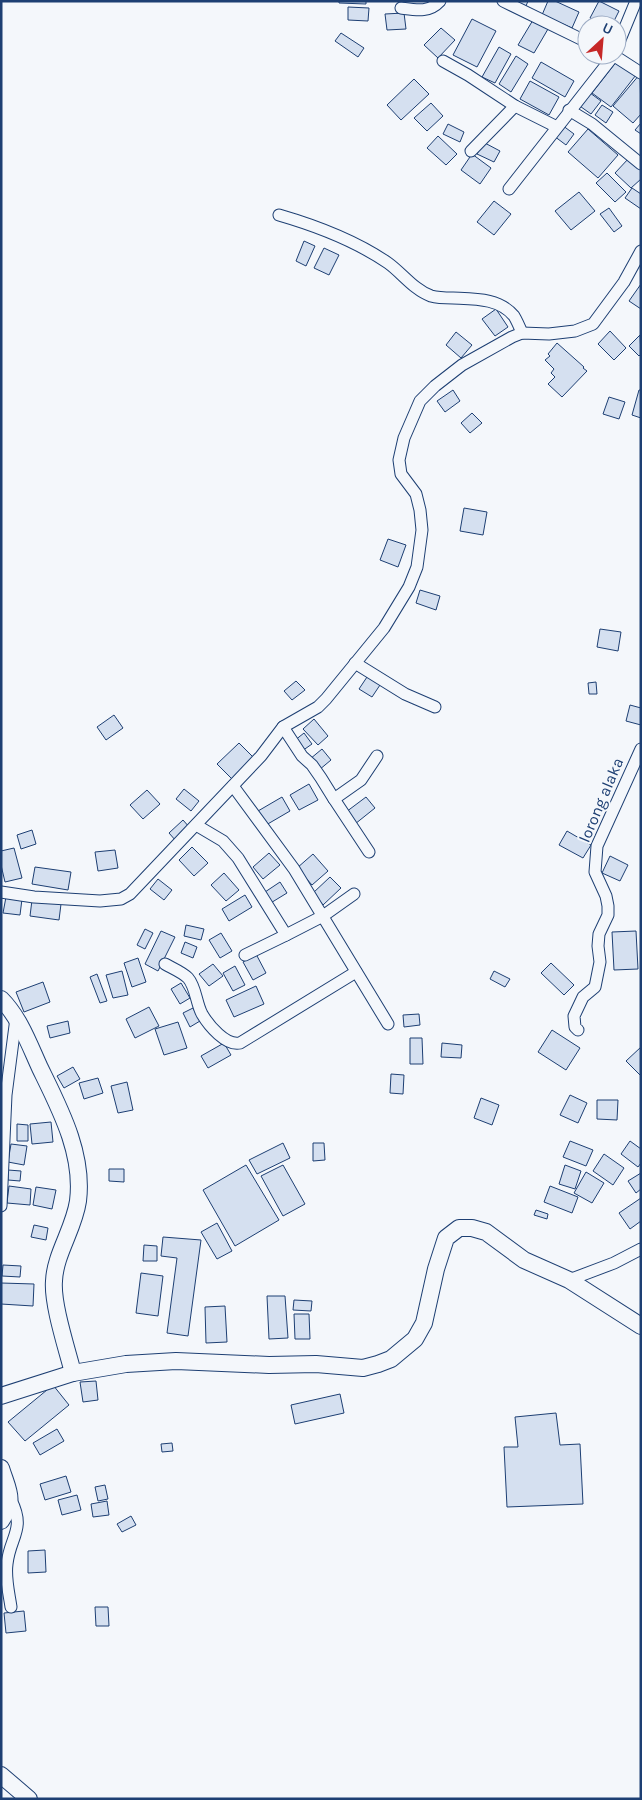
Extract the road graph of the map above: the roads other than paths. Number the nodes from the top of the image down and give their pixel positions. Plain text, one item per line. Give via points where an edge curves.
1 (440, 1) edge
2 (503, 1) edge
3 (636, 1) edge
4 (401, 8) dead end
5 (627, 23) edge
6 (577, 37) edge
7 (443, 61) dead end
8 (627, 64) edge
9 (605, 65) edge
10 (641, 73) edge
11 (515, 106) junction
12 (570, 110) junction
13 (557, 127) junction
14 (471, 151) dead end
15 (641, 164) edge
16 (509, 189) dead end
17 (280, 215) dead end
18 (641, 251) edge
19 (522, 333) junction
20 (355, 663) junction
21 (435, 706) dead end
22 (283, 727) junction
23 (641, 750) edge
24 (377, 756) dead end
25 (233, 786) junction
26 (334, 799) junction
27 (196, 825) junction
28 (369, 852) dead end
29 (1, 892) edge
30 (354, 894) dead end
31 (323, 916) junction
32 (286, 935) junction
33 (245, 955) dead end
34 (165, 964) dead end
35 (356, 972) junction
36 (1, 999) edge
37 (16, 1018) junction
38 (388, 1024) dead end
39 (578, 1030) dead end
40 (3, 1115) edge
41 (1, 1206) edge
42 (641, 1249) edge
43 (569, 1280) junction
44 (641, 1326) edge
45 (73, 1373) junction
46 (1, 1396) edge
47 (1, 1468) edge
48 (11, 1500) junction
49 (1, 1521) edge
50 (12, 1607) dead end
51 (1, 1775) edge
52 (29, 1799) edge

1 - 4 street via 434,8
2 - 6 street
3 - 5 street
7 - 11 street
8 - 10 street
9 - 12 street
11 - 13 street
11 - 14 street
12 - 13 street
12 - 15 street
13 - 16 street
17 - 19 street via 342,238 388,263 422,292 501,305 514,317
18 - 19 street via 624,282 592,324 564,333
19 - 20 street via 462,365 426,394 416,410 399,460 401,474 416,494 420,510 422,530 417,567 398,607
20 - 21 street via 405,694
20 - 22 street via 318,707
22 - 25 street
22 - 26 street
23 - 39 street, lorong alaka via 597,846 595,872 606,896 608,915 599,934 600,962 595,987 583,997 574,1016
24 - 26 street via 362,780
25 - 27 street
25 - 31 street via 294,869
26 - 28 street
27 - 29 street via 130,894 121,899 100,901
27 - 32 street via 223,841 238,858
30 - 31 street
31 - 32 street
31 - 35 street
32 - 33 street
34 - 35 street via 189,979 202,1013 211,1026 235,1044
35 - 38 street
36 - 37 street
37 - 40 street
37 - 45 street via 64,1118 79,1176 72,1226 54,1281 55,1299
40 - 41 street
42 - 43 street
43 - 44 street
43 - 45 street via 524,1260 486,1232 459,1228 446,1238 424,1323 416,1339 391,1358 363,1368 176,1361 126,1364
45 - 46 street
47 - 48 street
48 - 49 street
48 - 50 street via 18,1526 7,1564
51 - 52 street

